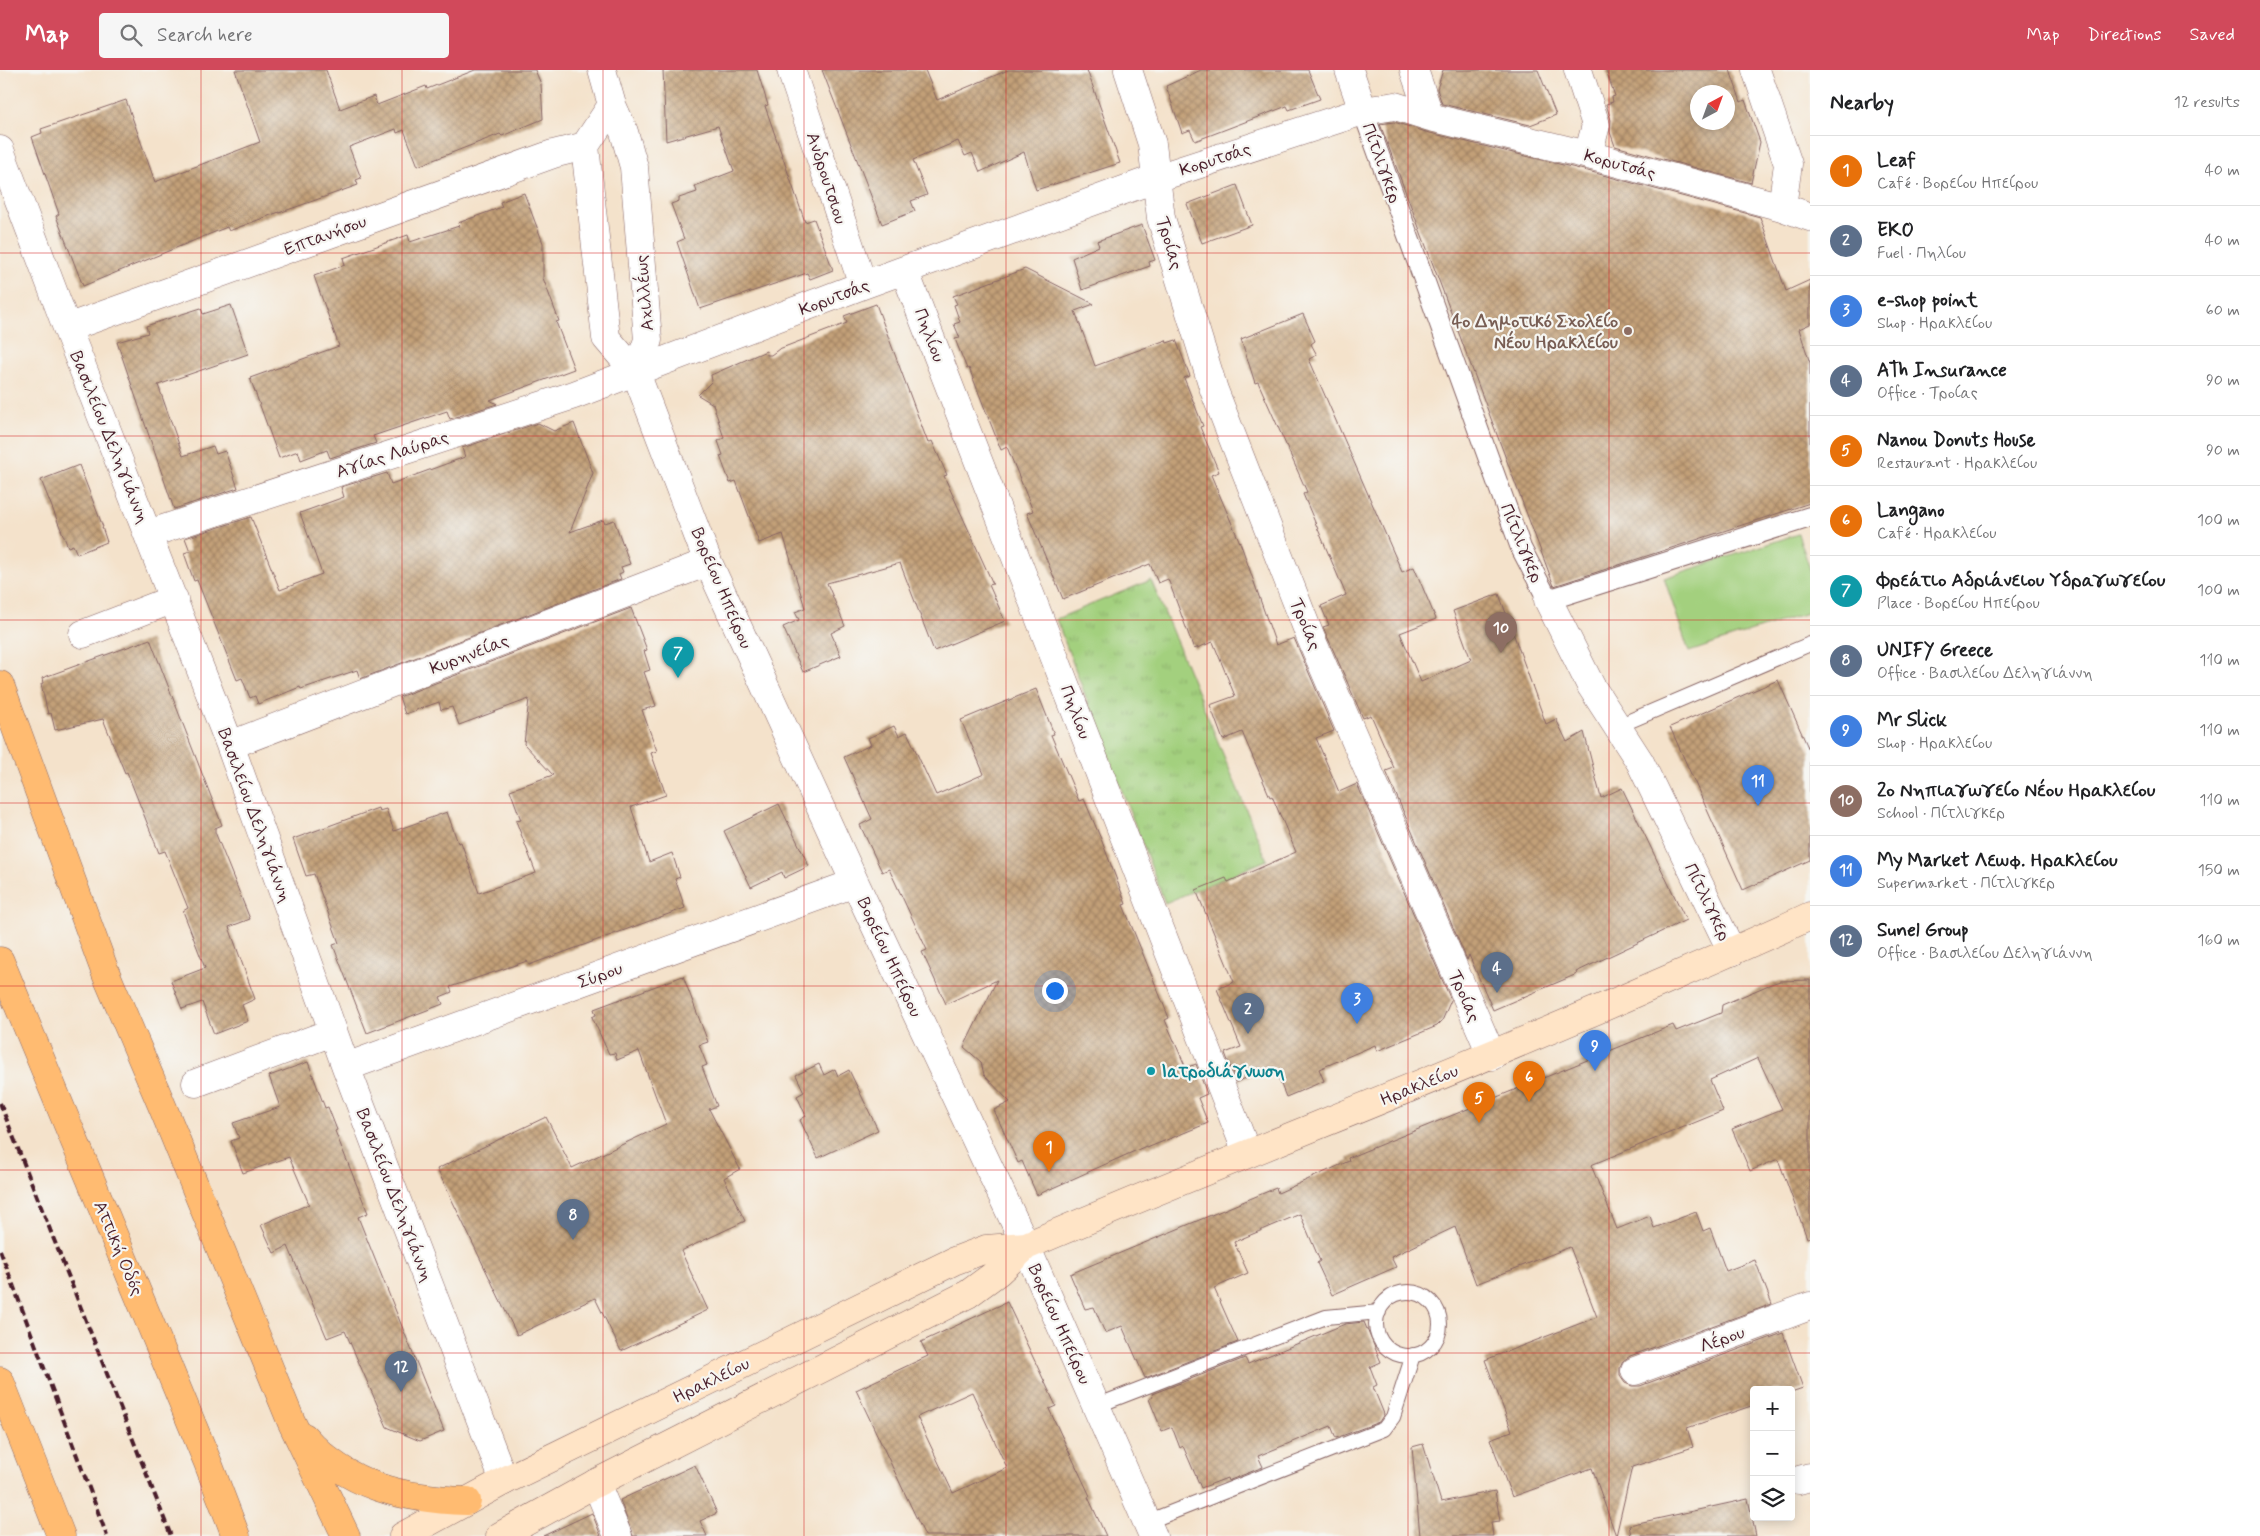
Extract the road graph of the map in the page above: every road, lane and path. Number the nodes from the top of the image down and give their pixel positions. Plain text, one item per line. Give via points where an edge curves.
1 (602, 70) edge
2 (791, 70) edge
3 (1128, 70) edge
4 (1349, 70) edge
5 (1414, 70) edge
6 (1578, 70) edge
7 (1756, 70) edge
8 (612, 106) junction
9 (1363, 111) junction
10 (1430, 117) junction
11 (586, 146) junction
12 (0, 150) edge
13 (1588, 155) junction
14 (1157, 178) junction
15 (1782, 207) junction
16 (1810, 217) edge
17 (905, 272) junction
18 (863, 286) junction
19 (67, 328) junction
20 (636, 373) junction
21 (1810, 517) edge
22 (148, 534) junction
23 (708, 562) junction
24 (174, 599) junction
25 (1548, 600) junction
26 (83, 634) dead end
27 (1810, 644) edge
28 (0, 685) edge
29 (1618, 726) junction
30 (230, 745) junction
31 (854, 882) junction
32 (1810, 916) edge
33 (1732, 952) junction
34 (0, 961) edge
35 (333, 1032) junction
36 (1492, 1056) junction
37 (346, 1067) junction
38 (196, 1083) dead end
39 (1247, 1153) junction
40 (1026, 1246) junction
41 (1810, 1306) edge
42 (1379, 1312) junction
43 (1413, 1355) junction
44 (1635, 1371) dead end
45 (0, 1381) edge
46 (1096, 1406) junction
47 (291, 1421) junction
48 (504, 1481) junction
49 (596, 1482) junction
50 (467, 1502) junction
51 (1150, 1529) edge
52 (61, 1536) edge
53 (236, 1536) edge
54 (346, 1536) edge
55 (403, 1536) edge
56 (500, 1536) edge
57 (618, 1536) edge

1 - 8 street, Αχιλλέως
2 - 18 street, Ανδρουτσιου
3 - 14 street, Τροίας via 1152,144
4 - 9 street
5 - 10 street
6 - 13 street via 1596,125
7 - 15 street via 1788,164
8 - 11 street
8 - 20 street, Αχιλλέως via 624,132 635,176 648,340
9 - 10 street, Κορυτσάς via 1395,106
9 - 14 street, Κορυτσάς
9 - 25 street, Πίτλιγκερ via 1521,548
10 - 13 street, Κορυτσάς
11 - 19 street, Επτανήσου via 553,154
11 - 20 street via 606,338
12 - 19 street, Βασιλείου Δεληγιάννη
13 - 15 street, Κορυτσάς
14 - 17 street, Κορυτσάς
14 - 36 street, Τροίας via 1161,218 1214,390 1310,636
15 - 16 street, Κορυτσάς
17 - 18 street, Κορυτσάς
17 - 39 street, Πηλίου
18 - 20 street, Κορυτσάς
19 - 22 street, Βασιλείου Δεληγιάννη
20 - 22 street, Αγίας Λαύρας
20 - 23 street, Βορείου Ηπείρου
21 - 25 street
22 - 24 street, Βασιλείου Δεληγιάννη
23 - 30 street, Κυρηνείας
23 - 31 street, Βορείου Ηπείρου
24 - 26 street
24 - 30 street, Βασιλείου Δεληγιάννη
25 - 29 street, Πίτλιγκερ via 1591,686
27 - 29 lane
28 - 47 highway via 106,974
29 - 33 street, Πίτλιγκερ via 1640,762
30 - 35 street, Βασιλείου Δεληγιάννη
31 - 37 street, Σύρου
31 - 40 street, Βορείου Ηπείρου
32 - 33 main road, Ηρακλείου
33 - 36 main road, Ηρακλείου
34 - 53 highway, Αττική Οδός
35 - 37 street, Βασιλείου Δεληγιάννη
35 - 38 street
36 - 39 main road, Ηρακλείου
37 - 48 street, Βασιλείου Δεληγιάννη
39 - 40 main road, Ηρακλείου
40 - 46 street, Βορείου Ηπείρου
40 - 48 main road, Ηρακλείου via 986,1250 954,1261
40 - 49 main road, Ηρακλείου via 968,1294
41 - 44 street, Λέρου
42 - 43 lane via 1376,1323 1383,1344 1402,1355
42 - 43 lane via 1384,1302 1403,1292 1425,1296 1433,1304 1440,1324 1438,1335 1432,1345
42 - 46 lane via 1326,1317
43 - 51 lane via 1393,1417 1384,1428
45 - 52 highway
46 - 51 street, Βορείου Ηπείρου
47 - 50 highway via 315,1449 344,1471 376,1487 406,1496
47 - 54 highway
48 - 50 main road, Ηρακλείου
49 - 56 main road, Ηρακλείου
49 - 57 street
50 - 55 main road, Ηρακλείου

